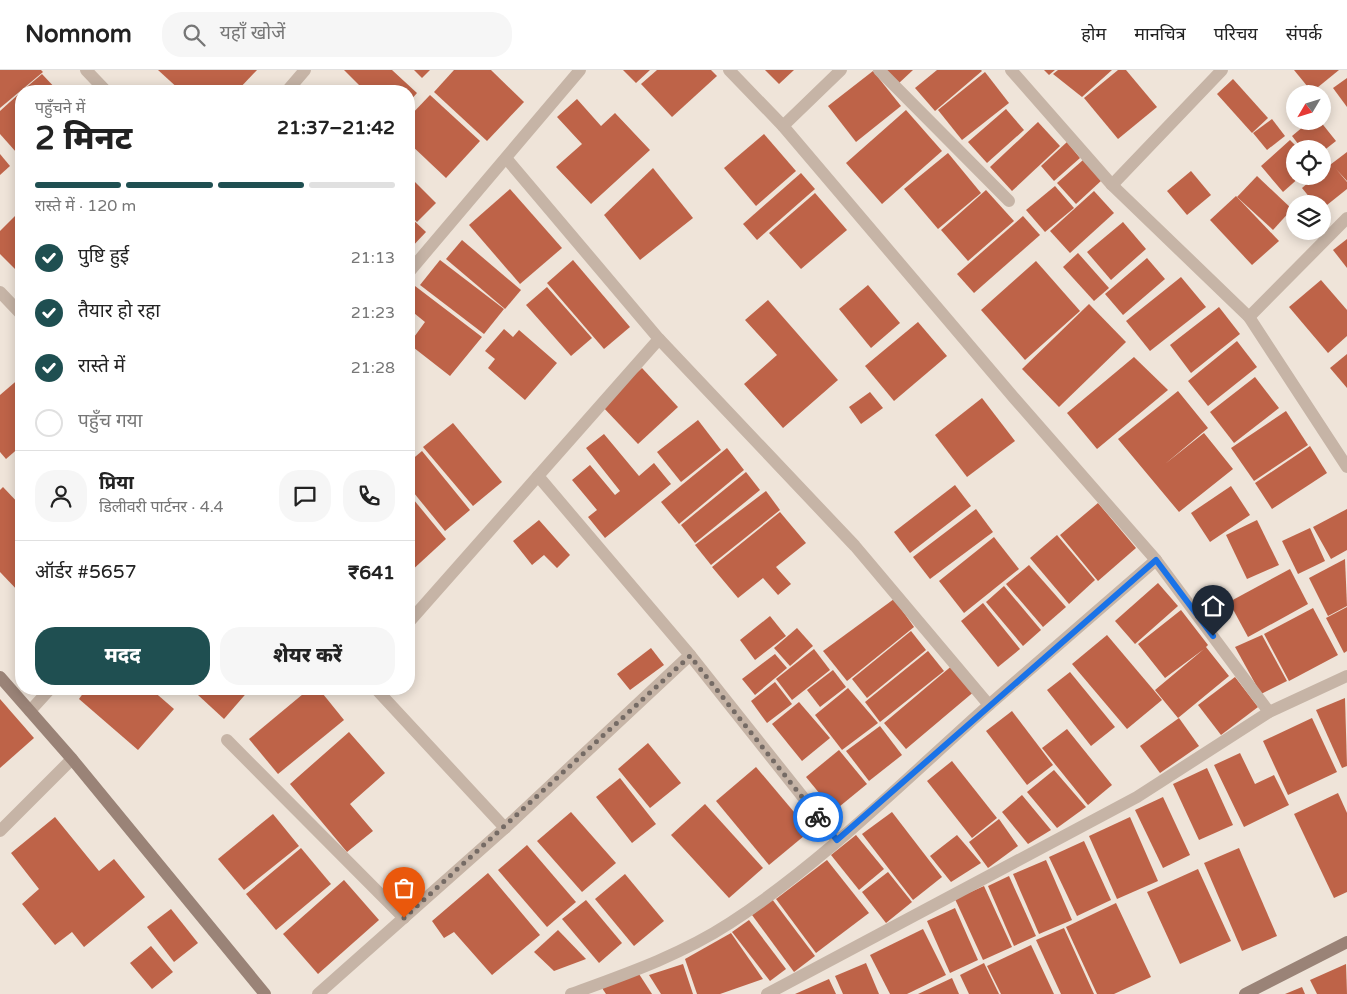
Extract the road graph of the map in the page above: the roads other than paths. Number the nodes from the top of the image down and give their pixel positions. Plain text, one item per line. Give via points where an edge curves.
1 (86, 70) edge
2 (305, 70) edge
3 (580, 70) edge
4 (729, 70) edge
5 (841, 70) edge
6 (878, 70) edge
7 (1011, 70) edge
8 (1222, 70) edge
9 (100, 85) edge
10 (292, 85) edge
11 (783, 126) junction
12 (506, 158) junction
13 (1112, 185) junction
14 (1009, 201) dead end
15 (1347, 218) edge
16 (415, 265) edge
17 (0, 292) edge
18 (15, 308) edge
19 (1248, 317) junction
20 (659, 339) junction
21 (1347, 467) edge
22 (538, 476) junction
23 (1156, 560) junction
24 (415, 615) edge
25 (690, 656) junction
26 (1347, 676) edge
27 (0, 678) edge
28 (15, 694) edge
29 (15, 695) edge
30 (45, 695) edge
31 (382, 695) edge
32 (989, 706) junction
33 (30, 711) junction
34 (1270, 712) junction
35 (227, 740) dead end
36 (72, 759) junction
37 (504, 828) junction
38 (0, 831) edge
39 (837, 840) junction
40 (404, 918) junction
41 (1347, 942) edge
42 (265, 994) edge
43 (318, 994) edge
44 (571, 994) edge
45 (767, 994) edge
46 (1245, 994) edge

1 - 9 street
2 - 10 street
3 - 12 street
4 - 11 street
5 - 11 street
6 - 14 street
7 - 13 street
8 - 13 street
11 - 23 street via 1014,399
12 - 16 street
12 - 20 street
13 - 19 street
15 - 19 street
17 - 18 street
19 - 21 street
20 - 22 street
20 - 32 street via 855,546
22 - 24 street
22 - 25 street
23 - 32 street
23 - 34 street
25 - 37 street
25 - 39 street
26 - 34 street
27 - 28 street
29 - 33 street
30 - 33 street
31 - 37 street
32 - 39 street
33 - 36 street
34 - 45 street via 1137,797
35 - 40 street
36 - 38 street
36 - 42 street
37 - 40 street
39 - 44 street via 730,923 665,959
40 - 43 street
41 - 46 street

